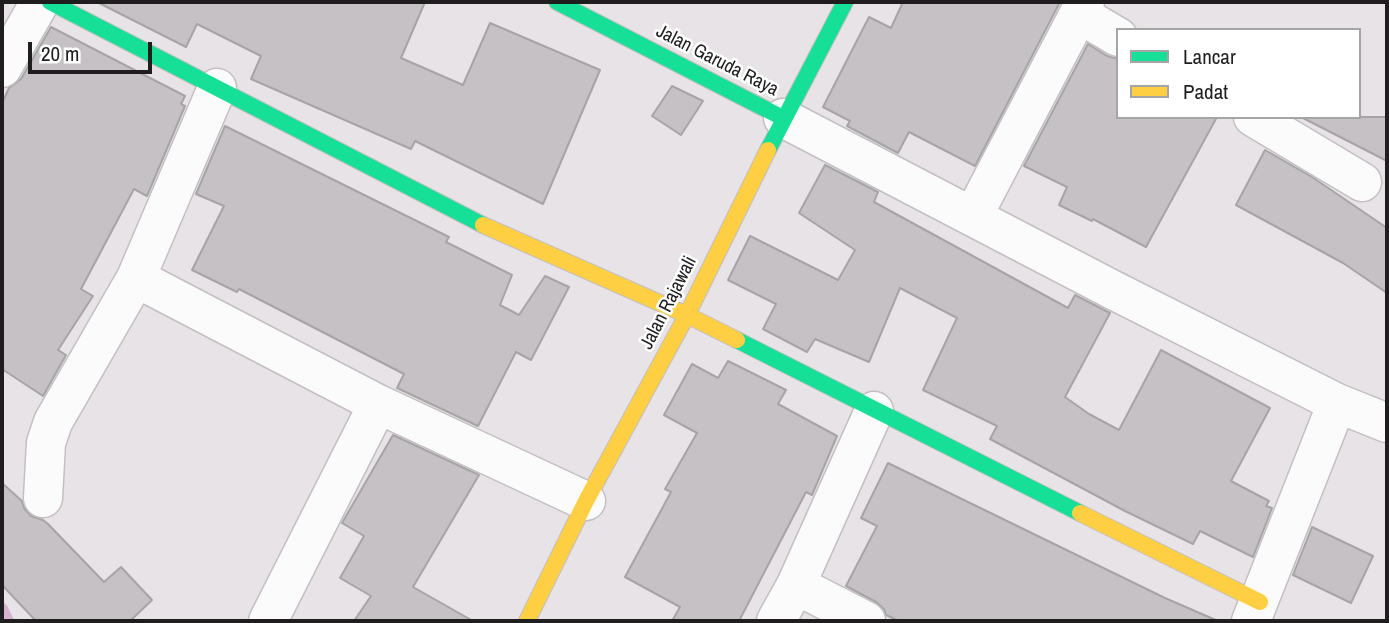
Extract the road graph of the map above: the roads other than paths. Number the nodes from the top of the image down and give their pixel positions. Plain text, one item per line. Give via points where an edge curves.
1 (40, 2) edge
2 (50, 2) edge
3 (557, 2) edge
4 (845, 2) edge
5 (1082, 8) edge
6 (1116, 35) edge
7 (2, 68) edge
8 (216, 89) junction
9 (783, 118) junction
10 (1256, 119) edge
11 (1362, 181) dead end
12 (973, 216) junction
13 (136, 278) junction
14 (687, 315) junction
15 (1337, 403) junction
16 (378, 404) junction
17 (874, 411) junction
18 (1387, 423) edge
19 (43, 498) dead end
20 (586, 501) junction
21 (796, 585) junction
22 (1255, 612) edge
23 (268, 621) edge
24 (527, 621) edge
25 (776, 621) edge
26 (866, 621) edge

1 - 7 street
2 - 8 street
3 - 9 street, Jalan Garuda Raya
4 - 9 street, Jalan Rajawali
5 - 6 street
5 - 12 street
8 - 13 street
8 - 14 street via 477,222
9 - 12 street
9 - 14 street, Jalan Rajawali
10 - 11 street
12 - 15 street
13 - 16 street
13 - 19 street via 54,422 46,443
14 - 17 street
14 - 20 street, Jalan Rajawali
15 - 18 street
15 - 22 street
16 - 20 street
16 - 23 street
17 - 21 street
17 - 22 street
20 - 24 street, Jalan Rajawali
21 - 25 street
21 - 26 street

